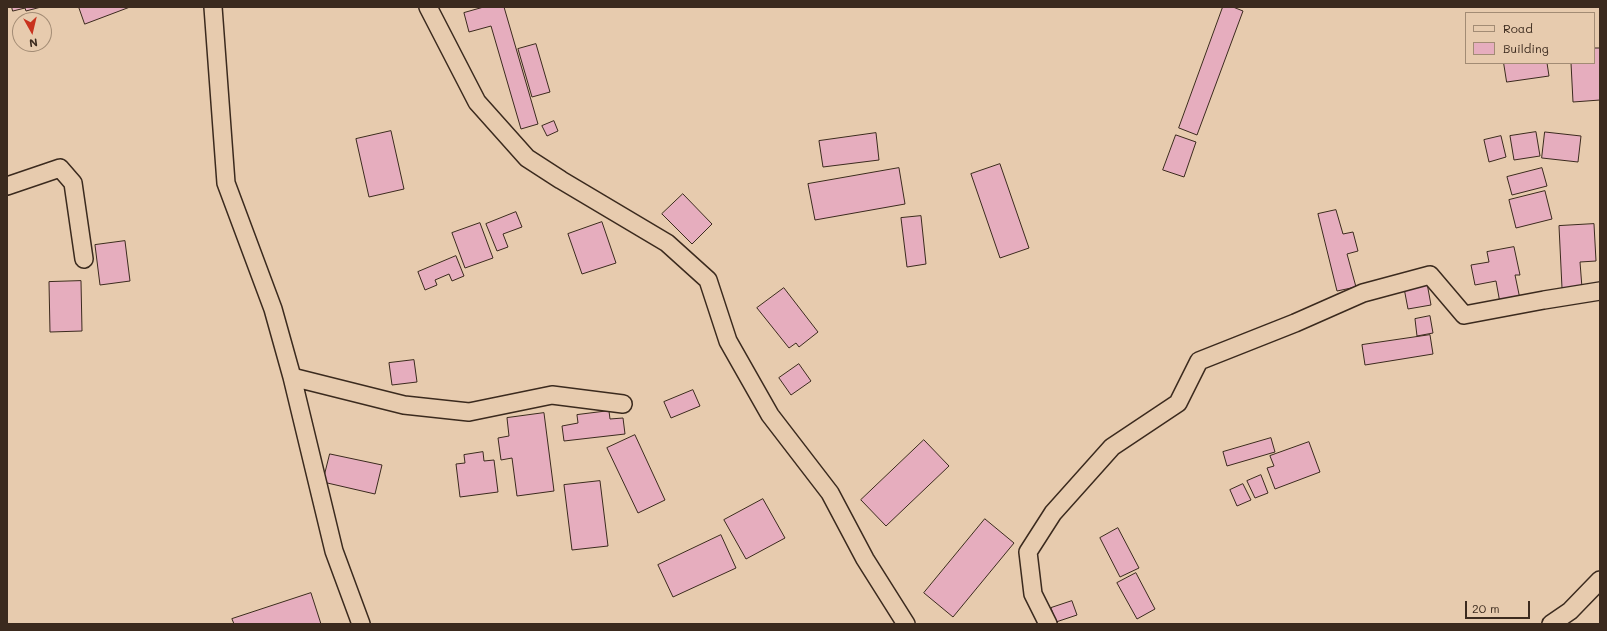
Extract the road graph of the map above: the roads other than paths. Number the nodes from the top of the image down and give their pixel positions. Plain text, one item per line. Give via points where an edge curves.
1 (213, 7) edge
2 (428, 7) edge
3 (7, 186) edge
4 (84, 259) dead end
5 (1600, 291) edge
6 (292, 377) junction
7 (623, 404) dead end
8 (1600, 580) edge
9 (361, 624) edge
10 (906, 624) edge
11 (1048, 624) edge
12 (1551, 624) edge

1 - 6 street via 226,183 273,309
2 - 10 street via 477,102 527,158 667,243 708,280 728,341 770,415 830,492 865,559
3 - 4 street via 60,168 73,182
5 - 11 street via 1464,315 1430,275 1363,293 1199,361 1178,404 1112,447 1053,513 1028,552 1033,594
6 - 7 street via 404,404 469,412 552,395
6 - 9 street via 334,551
8 - 12 street via 1570,611

